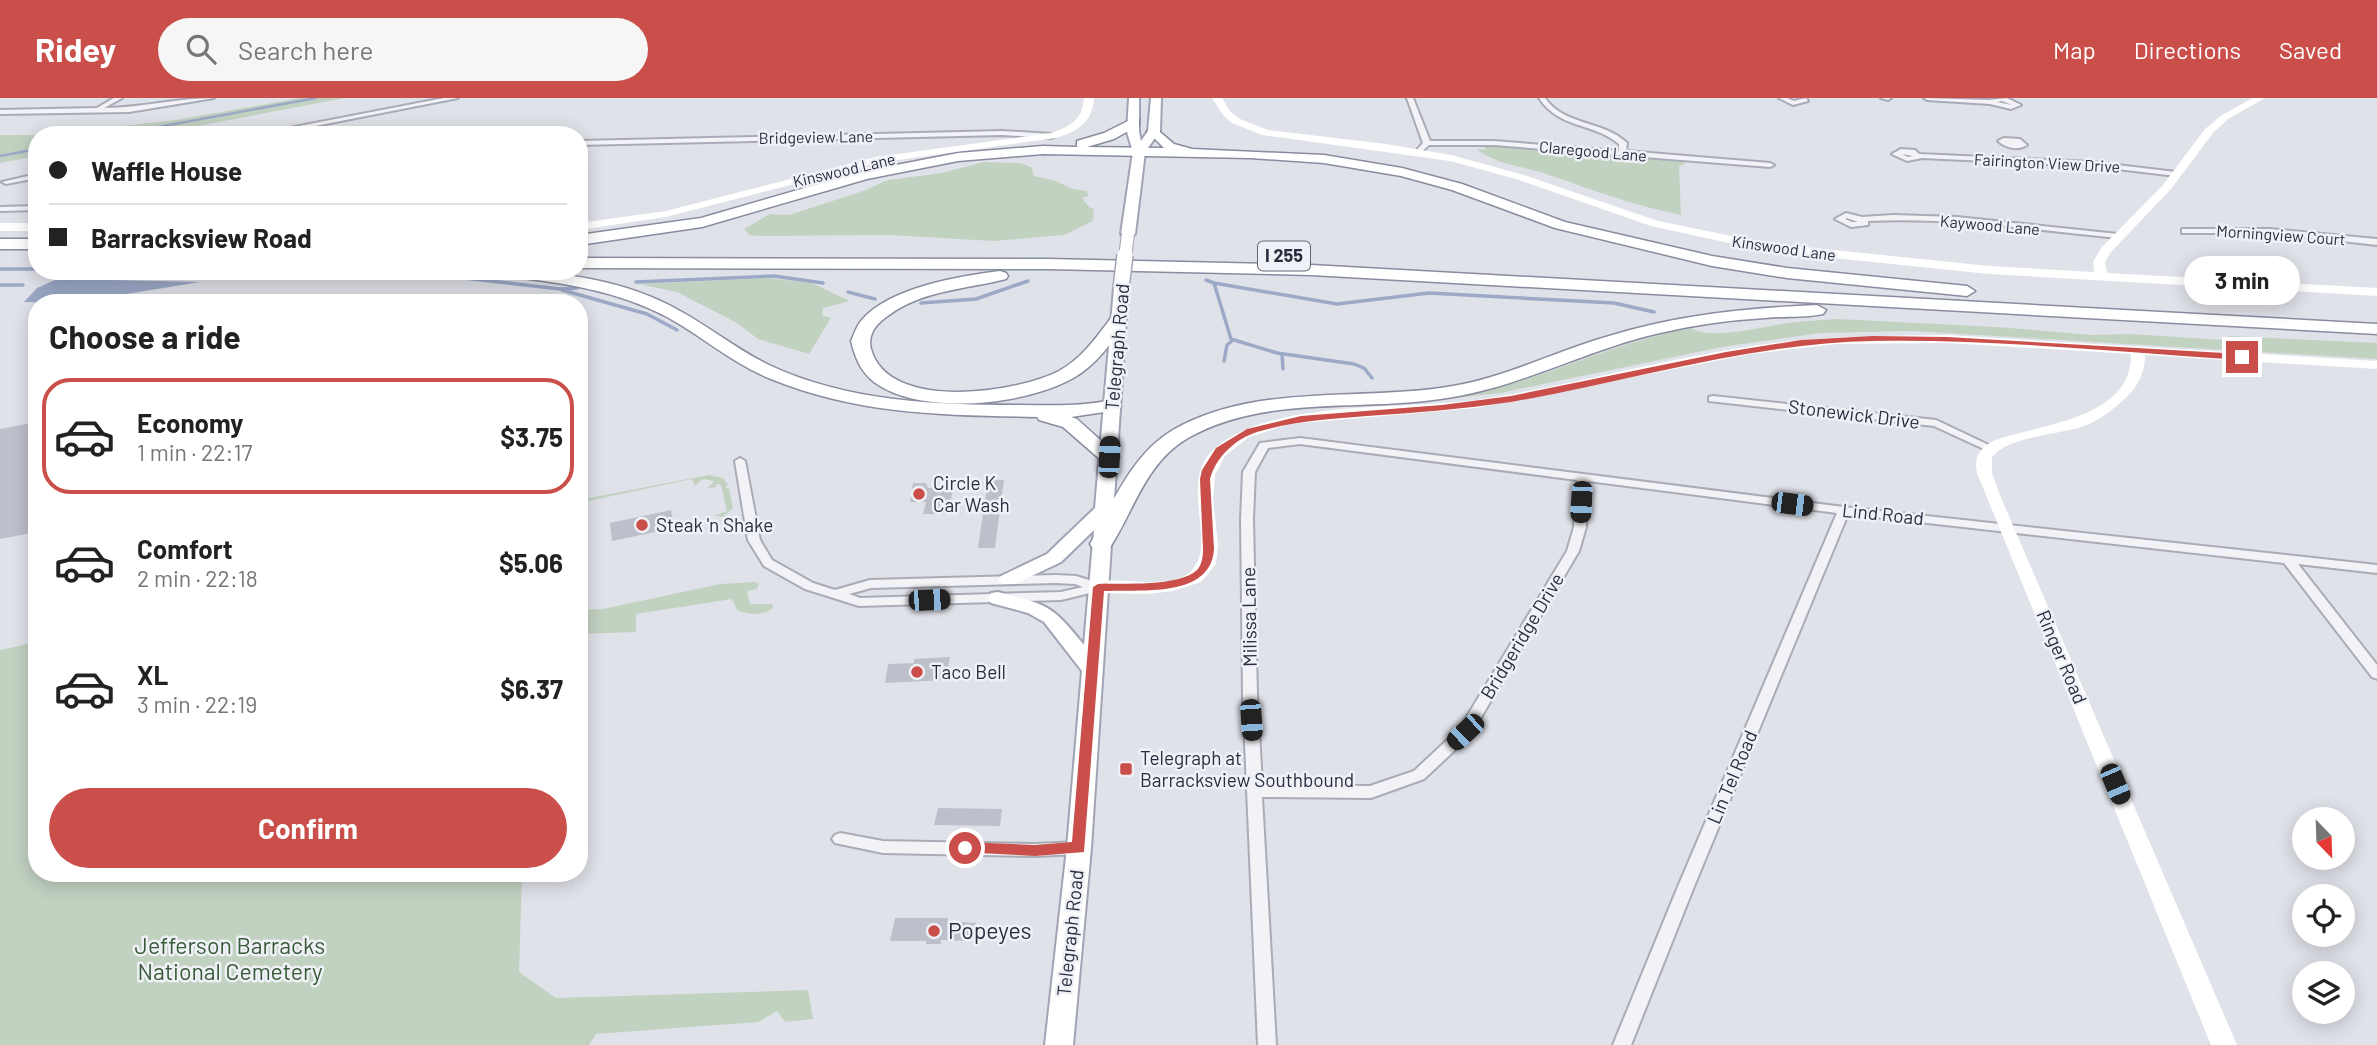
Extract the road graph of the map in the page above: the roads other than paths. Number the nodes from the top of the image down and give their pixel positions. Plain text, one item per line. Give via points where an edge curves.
1 (119, 98) edge
2 (211, 98) edge
3 (455, 98) edge
4 (1089, 98) edge
5 (1134, 98) edge
6 (1217, 98) edge
7 (1410, 98) edge
8 (1542, 98) edge
9 (1782, 98) edge
10 (1803, 98) edge
11 (1927, 98) edge
12 (2004, 98) edge
13 (2260, 98) edge
14 (1158, 99) edge
15 (1990, 102) junction
16 (97, 110) junction
17 (0, 112) edge
18 (1134, 122) junction
19 (304, 126) edge
20 (1154, 131) junction
21 (1052, 135) junction
22 (588, 143) edge
23 (1423, 147) junction
24 (2017, 147) dead end
25 (1043, 150) junction
26 (1139, 152) junction
27 (1203, 153) junction
28 (1622, 153) junction
29 (1919, 156) dead end
30 (2034, 163) junction
31 (1770, 165) dead end
32 (2176, 174) junction
33 (28, 178) edge
34 (6, 182) dead end
35 (28, 208) edge
36 (0, 209) edge
37 (1862, 219) dead end
38 (588, 226) edge
39 (0, 227) edge
40 (28, 227) edge
41 (2185, 231) dead end
42 (2118, 236) junction
43 (588, 239) edge
44 (2377, 242) edge
45 (0, 244) edge
46 (28, 244) edge
47 (588, 248) edge
48 (0, 259) edge
49 (28, 260) edge
50 (588, 264) edge
51 (1118, 265) junction
52 (2101, 276) junction
53 (566, 280) edge
54 (2377, 292) edge
55 (1987, 293) junction
56 (1949, 305) junction
57 (2377, 314) edge
58 (1118, 322) junction
59 (2377, 329) edge
60 (2137, 351) junction
61 (2377, 365) edge
62 (1713, 398) dead end
63 (1111, 407) junction
64 (1019, 411) junction
65 (1264, 445) joint
66 (1990, 448) junction
67 (1109, 457) junction
68 (740, 461) dead end
69 (1583, 478) junction
70 (1104, 510) junction
71 (1844, 510) junction
72 (2007, 528) junction
73 (1101, 544) junction
74 (2288, 559) junction
75 (2377, 569) edge
76 (1098, 587) junction
77 (1003, 589) junction
78 (836, 594) junction
79 (1092, 670) junction
80 (2377, 674) edge
81 (1256, 791) junction
82 (840, 839) dead end
83 (1079, 848) junction
84 (1059, 1045) edge
85 (1267, 1045) edge
86 (1622, 1045) edge
87 (2224, 1045) edge

1 - 16 street
2 - 16 street
3 - 19 street
4 - 21 street, Kinswood Lane via 1084,120
5 - 18 main road, Telegraph Road
6 - 23 street, Kinswood Lane via 1236,121 1266,133
7 - 23 street
8 - 28 street via 1553,113 1617,137 1623,143
9 - 10 street via 1799,103
11 - 15 street
12 - 15 street
12 - 15 street via 2018,105
13 - 32 street via 2218,123
14 - 20 main road, Telegraph Road
16 - 17 street
18 - 25 highway via 1100,139
18 - 26 main road, Telegraph Road
20 - 26 main road, Telegraph Road
20 - 27 highway via 1170,147
21 - 22 street, Bridgeview Lane via 1002,132
21 - 38 street, Kinswood Lane via 876,160 670,213
23 - 28 street, Claregood Lane via 1494,143
23 - 52 street, Kinswood Lane via 1655,224 1716,238 1906,262
24 - 30 street
25 - 26 highway
25 - 43 highway via 904,166 709,220
26 - 27 highway
26 - 58 main road, Telegraph Road, bridge
27 - 55 highway via 1299,157 1385,169 1457,187 1586,232 1712,261
28 - 31 street, Claregood Lane
29 - 30 street, Fairington View Drive
30 - 32 street, Fairington View Drive via 2125,166
32 - 42 street
33 - 34 street
35 - 36 street
37 - 42 street, Kaywood Lane via 1897,217
39 - 40 street
41 - 44 street, Morningview Court via 2270,231
42 - 52 street via 2099,262
45 - 46 highway
47 - 55 highway, I 255 via 1267,255
48 - 49 highway
50 - 51 highway, I 255
51 - 56 highway, I 255 via 1373,272
51 - 58 highway via 993,276 933,289 879,314 863,334 860,348 871,369 899,387 928,394 984,397 1024,390 1065,375 1089,358
52 - 54 street, Kinswood Lane
53 - 64 highway via 669,312 758,367 829,393 932,412
55 - 57 highway, I 255
56 - 59 highway, I 255
56 - 73 highway via 1785,311 1703,320 1626,336 1502,380 1452,392 1272,407 1223,416 1179,434 1156,452
58 - 63 main road, Telegraph Road
60 - 61 street
60 - 66 street via 2133,379 2098,414
60 - 76 street via 1912,338 1801,343 1476,404 1274,423 1239,436 1212,460 1205,479 1208,560 1201,573 1177,584
62 - 66 street, Stonewick Drive via 1936,423
63 - 64 highway
63 - 67 main road, Telegraph Road
64 - 67 highway via 1070,423
65 - 69 street, Lind Road via 1300,441
65 - 81 street, Milissa Lane via 1249,472 1247,519
66 - 72 street, Ringer Road via 1983,458 1985,474
67 - 70 main road, Telegraph Road
68 - 78 street via 754,540 768,564 809,586
69 - 71 street, Lind Road
69 - 81 street, Bridgeridge Drive via 1580,527 1573,551 1465,732 1419,775 1371,792
70 - 73 main road, Telegraph Road
70 - 77 main road via 1054,558
71 - 72 street, Lind Road
71 - 86 street, Lin Tel Road
72 - 74 street, Lind Road
72 - 87 street, Ringer Road
73 - 76 main road, Telegraph Road
74 - 75 street, Lind Road
74 - 80 street
76 - 77 street via 1061,596
76 - 77 street via 1056,579
76 - 79 main road, Telegraph Road
77 - 78 street via 870,584
77 - 78 street via 859,602
77 - 79 main road via 1051,617
79 - 83 main road, Telegraph Road
81 - 85 street, Milissa Lane
82 - 83 street via 883,847
83 - 84 main road, Telegraph Road

